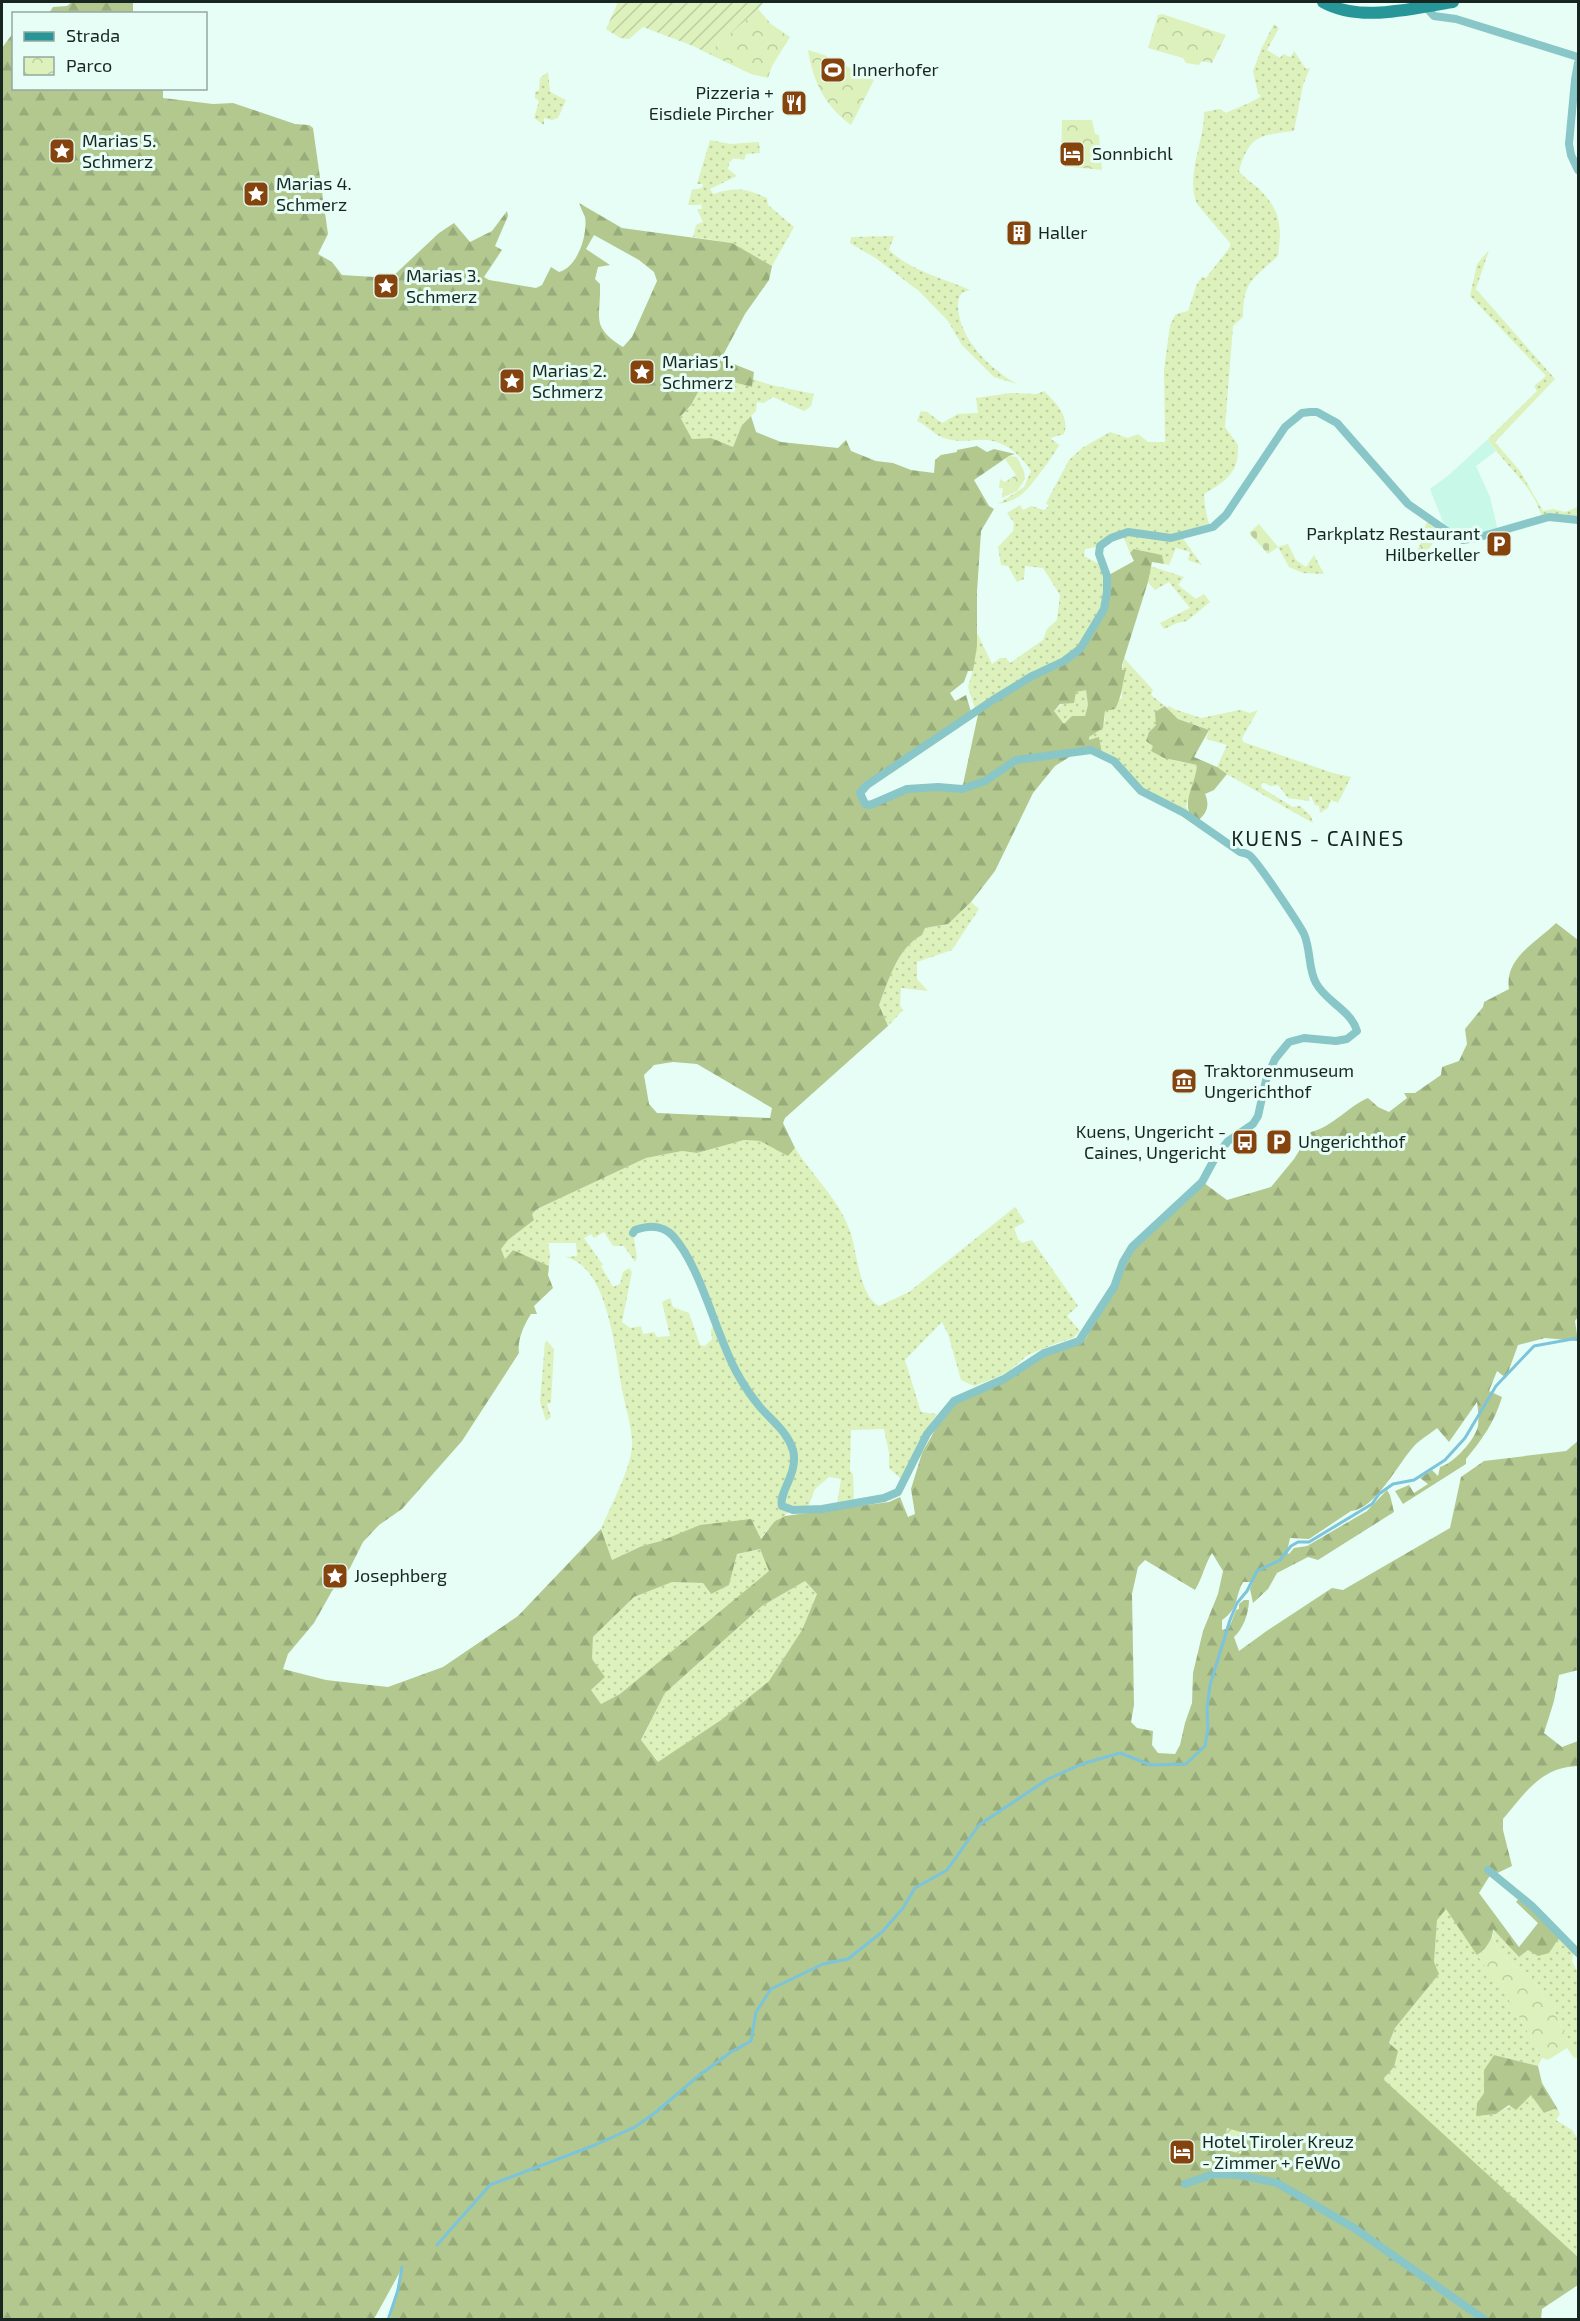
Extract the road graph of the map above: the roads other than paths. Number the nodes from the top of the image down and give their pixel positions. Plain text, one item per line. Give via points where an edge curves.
1 (1323, 2) edge
2 (1453, 2) edge
3 (1425, 6) junction
4 (1578, 57) edge
5 (1578, 63) edge
6 (1578, 170) edge
7 (1578, 520) edge
8 (633, 1233) dead end
9 (1488, 1870) dead end
10 (1578, 1953) edge
11 (1185, 2184) dead end
12 (1485, 2319) edge

1 - 3 main road via 1359,13
2 - 3 main road
3 - 4 street via 1434,16 1456,19
5 - 6 street via 1569,144
7 - 8 street via 1549,517 1476,538 1459,538 1408,504 1337,423 1317,412 1302,413 1285,427 1226,515 1213,527 1171,538 1128,532 1111,537 1100,546 1107,576 1106,600 1080,649 993,700 860,793 862,801 870,805 906,789 962,789 985,781 1016,760 1091,750 1102,754 1114,761 1141,791 1174,806 1250,855 1304,934 1314,981 1354,1023 1357,1032 1336,1041 1304,1038 1289,1042 1275,1059 1253,1124 1228,1141 1202,1182 1132,1247 1114,1287 1079,1341 1044,1353 1004,1378 954,1401 927,1434 898,1492 829,1508 793,1510 782,1506 794,1459 786,1434 758,1404 737,1373 699,1284 674,1238 654,1226
9 - 10 street via 1532,1906
11 - 12 street via 1214,2174 1277,2183 1354,2228

